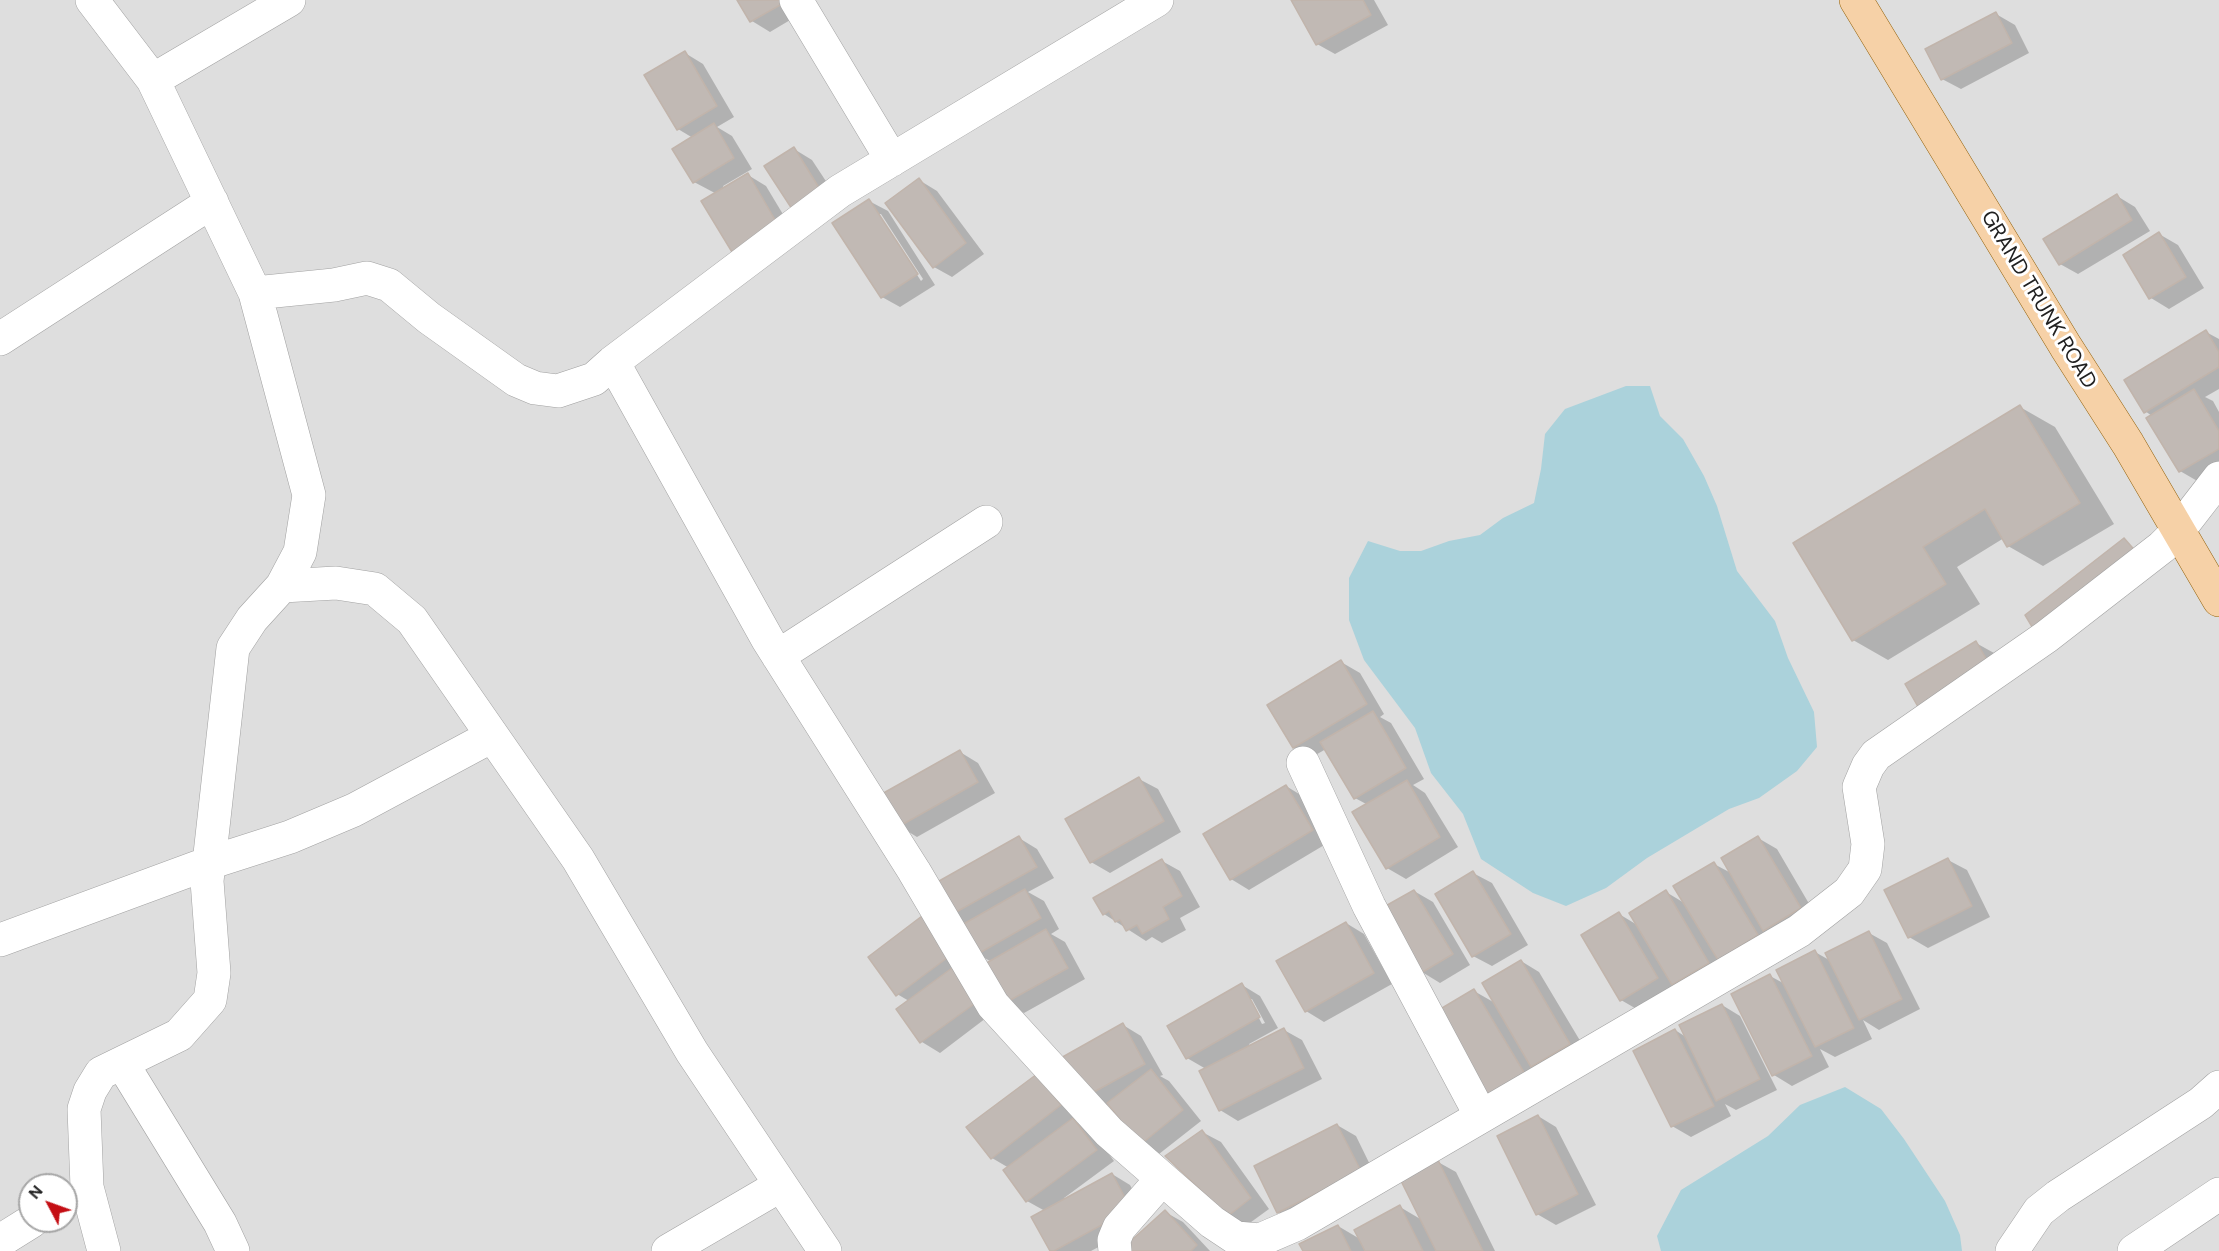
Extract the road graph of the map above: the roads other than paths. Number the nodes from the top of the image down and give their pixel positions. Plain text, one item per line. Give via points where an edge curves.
1 (92, 0) edge
2 (289, 0) edge
3 (796, 0) edge
4 (1157, 0) edge
5 (1864, 3) edge
6 (153, 80) junction
7 (892, 160) junction
8 (212, 202) junction
9 (255, 293) junction
10 (0, 339) edge
11 (613, 362) junction
12 (2219, 478) edge
13 (986, 522) dead end
14 (2178, 531) junction
15 (282, 586) junction
16 (2219, 600) edge
17 (778, 656) junction
18 (492, 736) junction
19 (1303, 763) dead end
20 (209, 862) junction
21 (0, 940) edge
22 (122, 1064) junction
23 (2219, 1087) edge
24 (1481, 1116) junction
25 (78, 1173) edge
26 (1162, 1179) junction
27 (781, 1185) junction
28 (2219, 1194) edge
29 (78, 1198) edge
30 (18, 1230) edge
31 (0, 1241) edge
32 (104, 1251) edge
33 (233, 1251) edge
34 (668, 1251) edge
35 (825, 1251) edge
36 (1115, 1251) edge
37 (2012, 1251) edge
38 (2134, 1251) edge

1 - 6 street
2 - 6 street
3 - 7 street
4 - 7 street
5 - 14 main road, GRAND TRUNK ROAD
6 - 8 street
7 - 11 street via 840,191
8 - 9 street
8 - 10 street
9 - 11 street via 367,278 389,285 516,380 535,388 558,391 594,379
9 - 15 street via 309,495 300,552
11 - 17 street
12 - 14 street
13 - 17 street
14 - 16 main road, GRAND TRUNK ROAD
14 - 24 street via 2046,637 1876,755 1859,787 1868,844 1864,869 1849,892 1799,931
15 - 18 street via 336,583 375,589 412,620
15 - 20 street via 252,619 233,648
17 - 26 street via 914,871 993,1005 1109,1132
18 - 20 street via 354,810 290,837
18 - 27 street via 578,859 692,1052
19 - 24 street via 1369,906
20 - 21 street
20 - 22 street via 214,973 210,1000 179,1035
22 - 25 street via 101,1074 90,1091 84,1109
22 - 33 street via 220,1223
23 - 37 street via 2039,1211
24 - 26 street via 1297,1224 1260,1240 1236,1238
26 - 36 street via 1119,1228
27 - 34 street
27 - 35 street
28 - 38 street
29 - 32 street
30 - 31 street

